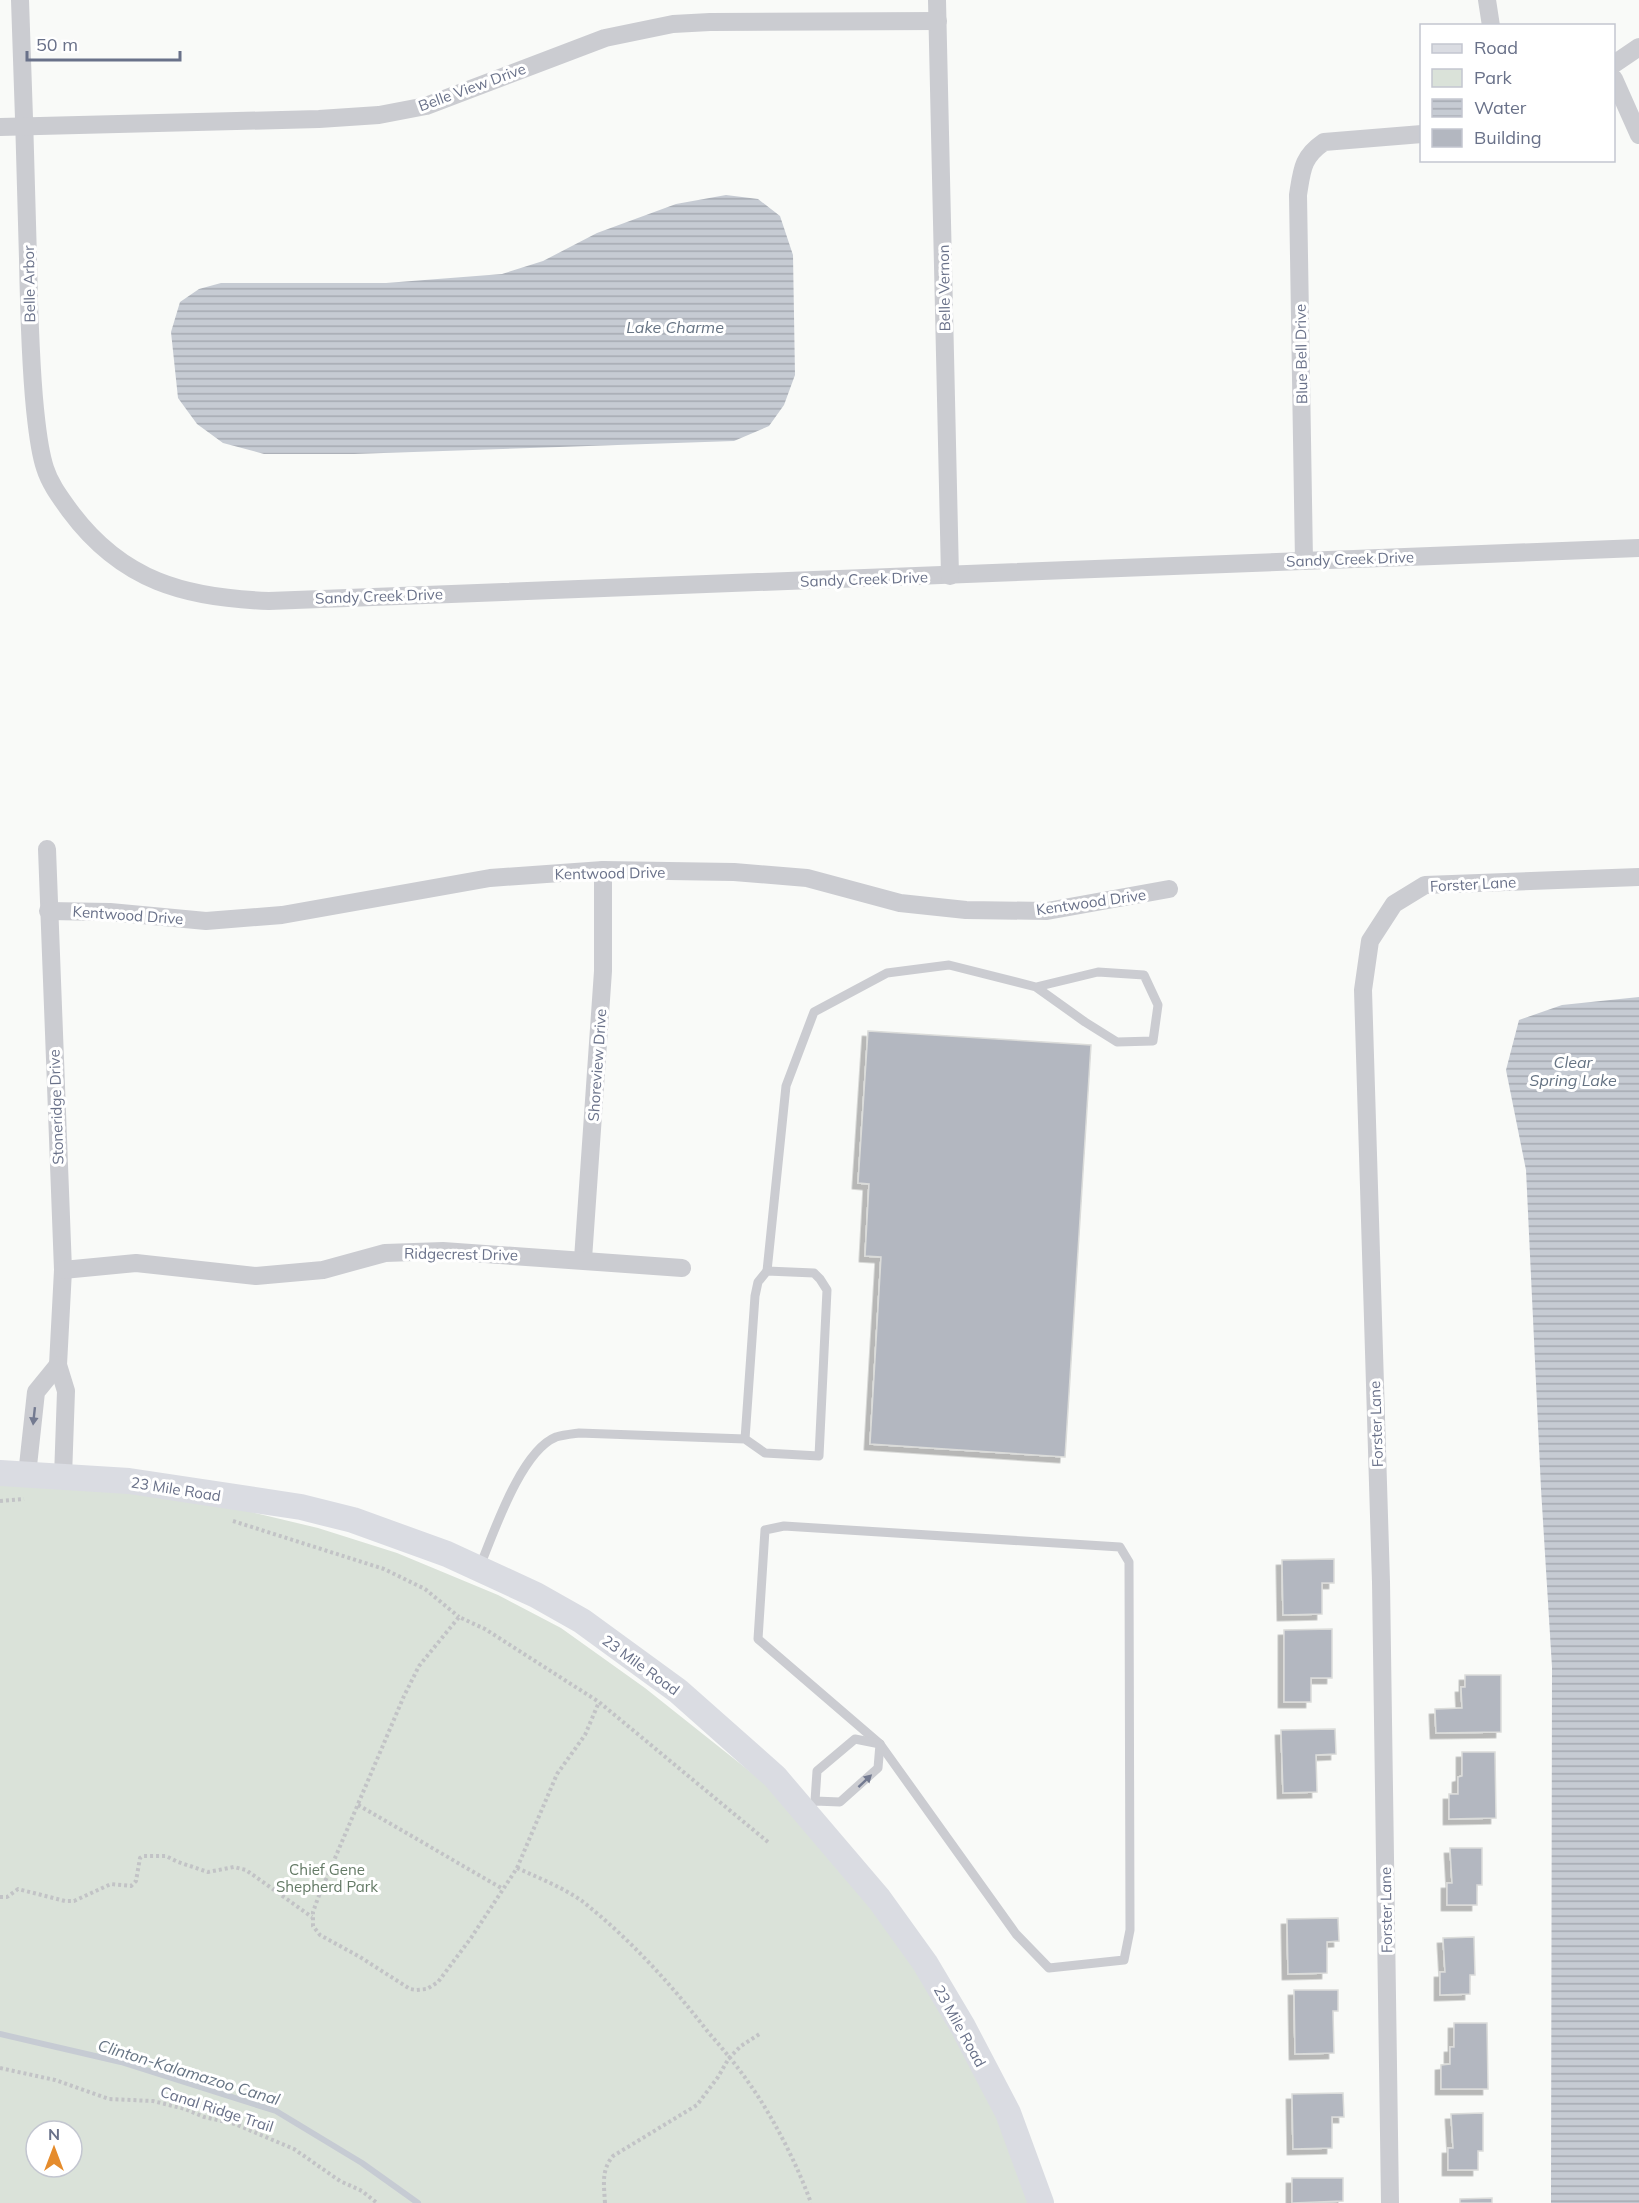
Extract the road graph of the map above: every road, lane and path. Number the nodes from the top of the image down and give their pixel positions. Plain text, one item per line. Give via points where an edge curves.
1 (20, 0) edge
2 (938, 0) edge
3 (1487, 0) edge
4 (938, 21) junction
5 (1491, 24) edge
6 (1639, 47) edge
7 (1615, 63) edge
8 (1615, 81) edge
9 (24, 126) junction
10 (0, 127) edge
11 (1420, 134) edge
12 (1639, 135) edge
13 (102, 548) joint
14 (1639, 548) edge
15 (1304, 561) junction
16 (950, 576) junction
17 (46, 849) dead end
18 (603, 870) junction
19 (1639, 877) edge
20 (1169, 890) dead end
21 (48, 911) junction
22 (1036, 987) junction
23 (583, 1259) junction
24 (682, 1268) dead end
25 (63, 1270) junction
26 (767, 1271) junction
27 (58, 1365) junction
28 (746, 1439) junction
29 (0, 1473) edge
30 (27, 1474) junction
31 (63, 1477) junction
32 (32, 1500) dead end
33 (0, 1502) edge
34 (231, 1521) dead end
35 (480, 1569) junction
36 (459, 1617) junction
37 (599, 1702) junction
38 (880, 1744) junction
39 (358, 1805) junction
40 (809, 1806) junction
41 (768, 1842) dead end
42 (517, 1868) junction
43 (503, 1889) junction
44 (0, 1897) edge
45 (313, 1917) junction
46 (761, 2033) dead end
47 (729, 2058) junction
48 (0, 2068) edge
49 (377, 2203) edge
50 (605, 2203) edge
51 (811, 2203) edge
52 (1041, 2203) edge
53 (1390, 2203) edge

1 - 9 street, Belle Arbor
2 - 4 street, Belle Vernon
3 - 5 street
4 - 9 street, Belle View Drive via 673,24 605,38 435,103 379,115
4 - 16 street, Belle Vernon
6 - 7 street
8 - 12 street
9 - 10 street, Belle View Drive
9 - 13 street, Belle Arbor via 31,366 38,434 45,468 56,492
11 - 15 street, Blue Bell Drive via 1324,142 1313,150 1302,169 1298,195
13 - 16 street, Sandy Creek Drive via 162,583 198,594 250,600
14 - 15 street, Sandy Creek Drive
15 - 16 street, Sandy Creek Drive
17 - 21 street, Stoneridge Drive
18 - 20 street, Kentwood Drive via 734,872 807,878 900,903 966,910 1047,912
18 - 21 street, Kentwood Drive via 490,878 272,916 206,921
18 - 23 street, Shoreview Drive via 603,971
19 - 53 street, Forster Lane via 1425,885 1394,904 1370,941 1364,990 1381,1582
21 - 25 street, Stoneridge Drive
22 - 22 lane via 1117,1042 1153,1041 1158,1005 1144,975 1098,972
22 - 26 lane via 949,965 887,973 814,1012 786,1086
23 - 24 street, Ridgecrest Drive
23 - 25 street, Ridgecrest Drive via 443,1251 385,1253 323,1270 256,1276 136,1263
25 - 27 street, Stoneridge Drive
26 - 28 lane via 758,1282 755,1296
26 - 28 lane via 814,1273 827,1290 819,1455 765,1454
27 -> 30 street via 36,1392
27 - 31 street, Stoneridge Drive via 66,1391
28 - 35 lane via 579,1433 556,1437 527,1463
29 - 30 main road, 23 Mile Road
30 - 31 main road, 23 Mile Road
31 - 35 main road, 23 Mile Road via 129,1481 301,1507 372,1527
32 - 33 path
34 - 36 path via 384,1569 425,1588
35 - 40 main road, 23 Mile Road via 582,1621 678,1691
36 - 37 path via 485,1629
36 - 39 path via 419,1666
37 - 41 path
37 - 42 path via 585,1735 557,1774
38 - 38 lane via 758,1639 765,1530 783,1526 1120,1547 1129,1562 1130,1930 1124,1960 1049,1968 1016,1934
40 -> 38 lane via 840,1802 862,1784 878,1768
38 - 40 lane via 855,1739 834,1756 817,1772
39 - 43 path
39 - 45 path
40 - 52 main road, 23 Mile Road via 941,1991 1008,2113
42 - 43 path
42 - 47 path via 580,1900 614,1928 654,1967
43 - 45 path via 438,1982 427,1989 410,1989 333,1944 315,1931
44 - 45 path via 7,1897 18,1888 74,1901 111,1884 131,1886 136,1881 140,1858 166,1856 208,1872 234,1867 246,1870
46 - 47 path
47 - 50 path via 697,2105 613,2156 606,2165 603,2181
47 - 51 path via 770,2118
48 - 49 path, Canal Ridge Trail via 55,2080 109,2099 153,2101 235,2124 294,2149

